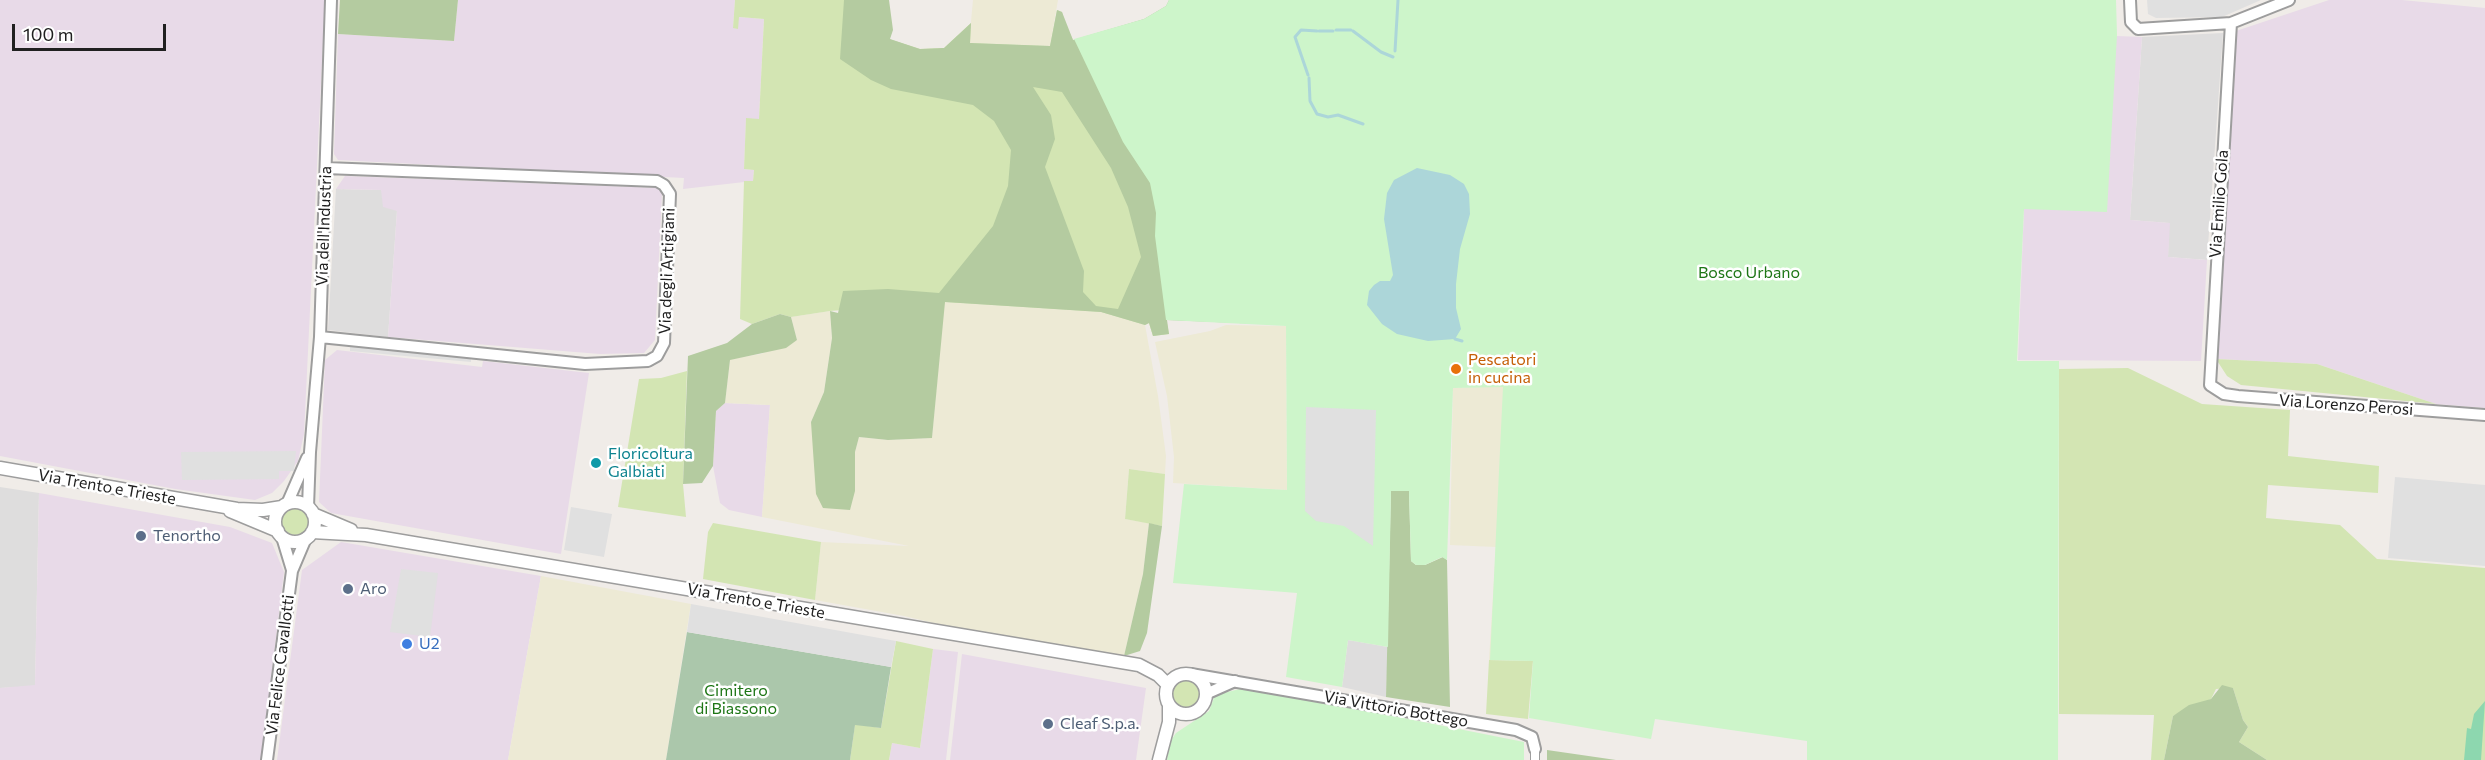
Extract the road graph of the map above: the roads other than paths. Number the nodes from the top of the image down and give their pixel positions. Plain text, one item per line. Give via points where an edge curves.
1 (331, 0) edge
2 (2130, 0) edge
3 (2289, 0) edge
4 (2231, 23) junction
5 (326, 168) junction
6 (320, 337) junction
7 (2210, 385) joint
8 (2485, 415) edge
9 (310, 452) junction
10 (0, 468) edge
11 (214, 505) junction
12 (285, 506) junction
13 (311, 511) junction
14 (280, 534) junction
15 (309, 535) junction
16 (366, 536) junction
17 (292, 571) junction
18 (1145, 667) junction
19 (1186, 674) junction
20 (1236, 680) junction
21 (1168, 685) junction
22 (1208, 693) junction
23 (1169, 706) junction
24 (1185, 715) junction
25 (1165, 741) junction
26 (1535, 754) edge
27 (267, 760) edge
28 (1159, 760) edge

1 - 5 street, Via dell'Industria
2 - 4 street via 2133,26 2138,29
3 - 4 street
4 - 7 street, Via Emilio Gola
5 - 6 street, Via dell'Industria
5 - 6 street, Via degli Artigiani via 657,181 670,194 664,343 657,356 648,361 585,364
6 - 9 street, Via dell'Industria
7 - 8 street, Via Lorenzo Perosi via 2224,394 2238,396
9 - 12 street, Via dell'Industria
9 - 13 street, Via dell'Industria
10 - 11 street, Via Trento e Trieste
11 - 12 street, Via Trento e Trieste via 263,510
11 - 14 street, Via Trento e Trieste
12 - 13 street, Via Trento e Trieste via 295,502
12 - 14 street via 275,523
13 - 15 street via 315,523
13 - 16 street, Via Trento e Trieste
14 - 15 street, Via Trento e Trieste via 294,542
14 - 17 street, Via Felice Cavallotti
15 - 16 street, Via Trento e Trieste
15 - 17 street, Via Felice Cavallotti
16 - 18 street, Via Trento e Trieste
17 - 27 street, Via Felice Cavallotti
18 - 19 street, Via Trento e Trieste
18 - 21 street, Via Trento e Trieste
19 - 20 street, Via Vittorio Bottego
19 - 21 street via 1173,677
19 - 22 street via 1200,679
20 - 22 street
20 - 26 street, Via Vittorio Bottego via 1516,730 1532,737
21 - 23 street
22 - 24 street via 1200,709
23 - 24 street
23 - 25 street
24 - 25 street
25 - 28 street

